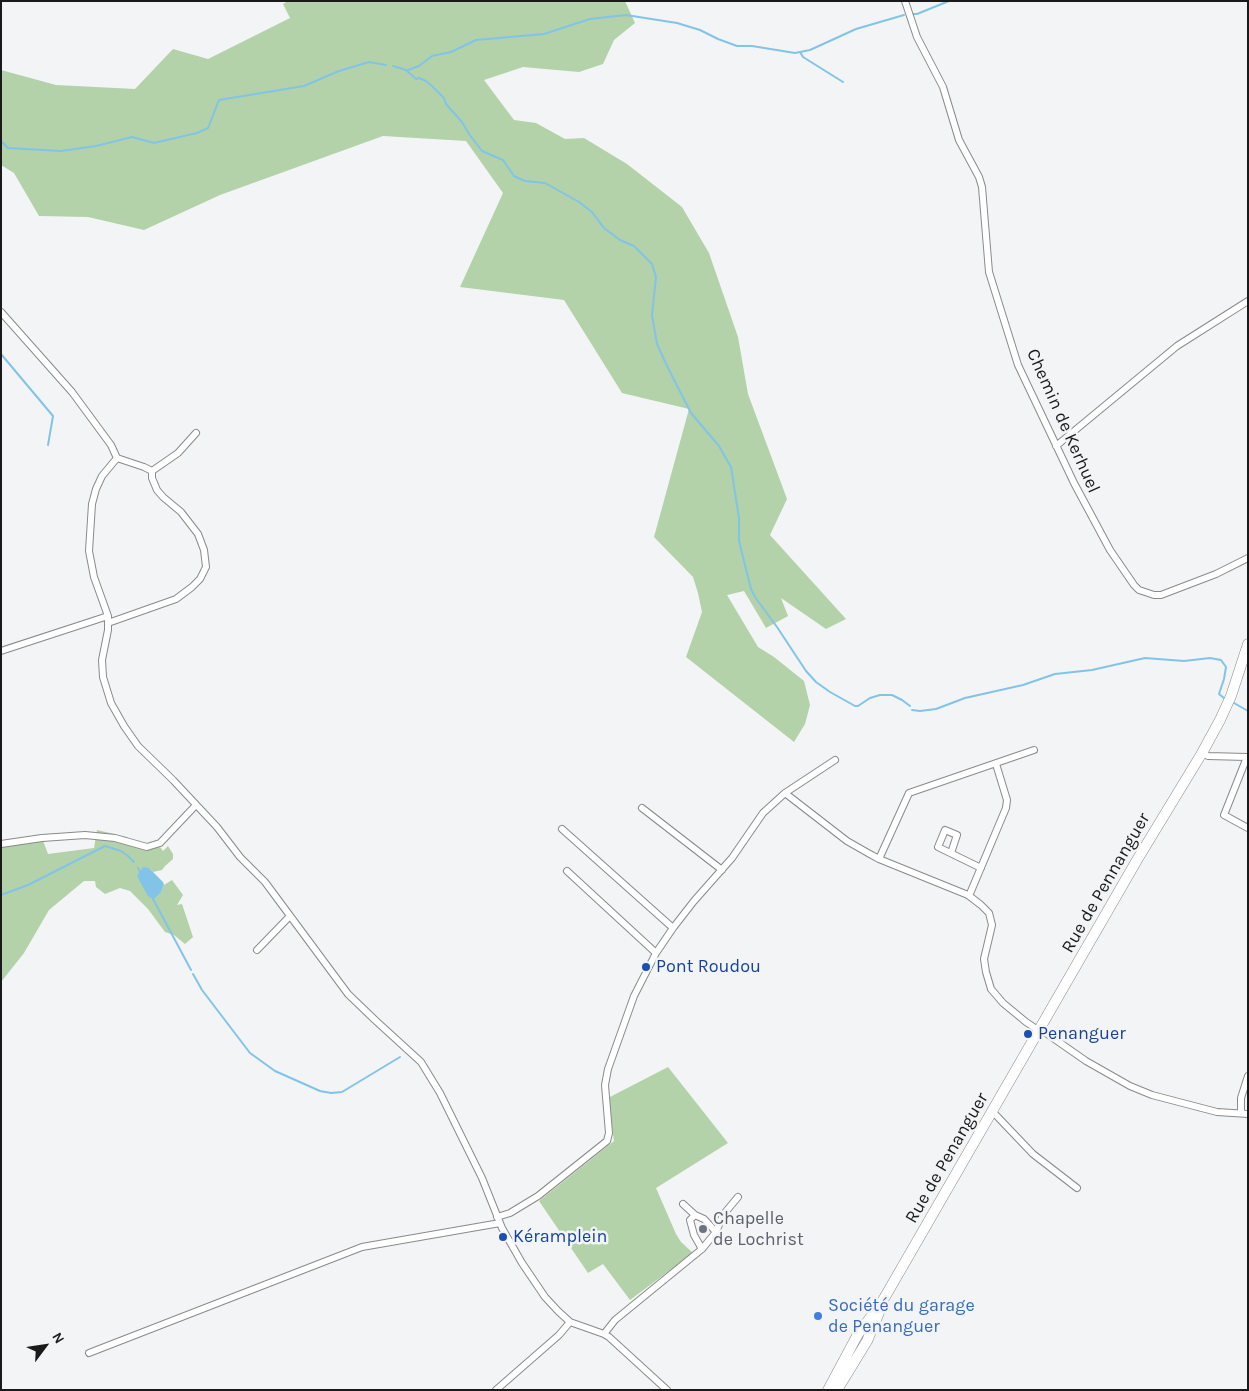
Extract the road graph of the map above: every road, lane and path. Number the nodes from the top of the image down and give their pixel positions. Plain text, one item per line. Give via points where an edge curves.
1 (905, 1) edge
2 (1248, 301) edge
3 (1, 312) edge
4 (196, 433) dead end
5 (1056, 446) junction
6 (117, 458) junction
7 (152, 471) junction
8 (1248, 558) edge
9 (108, 619) junction
10 (1248, 644) edge
11 (1, 651) edge
12 (1034, 750) dead end
13 (1202, 753) junction
14 (835, 760) dead end
15 (996, 764) junction
16 (786, 793) junction
17 (196, 805) junction
18 (642, 808) dead end
19 (1248, 828) edge
20 (562, 829) dead end
21 (227, 838) junction
22 (234, 841) dead end
23 (1, 844) edge
24 (951, 853) dead end
25 (878, 859) junction
26 (981, 868) junction
27 (722, 870) junction
28 (567, 871) dead end
29 (969, 896) junction
30 (290, 916) junction
31 (673, 928) junction
32 (257, 950) dead end
33 (656, 953) junction
34 (1040, 1030) junction
35 (1248, 1076) edge
36 (992, 1112) junction
37 (1244, 1113) edge
38 (1077, 1188) dead end
39 (738, 1197) dead end
40 (684, 1204) dead end
41 (695, 1215) junction
42 (498, 1220) junction
43 (716, 1232) junction
44 (702, 1249) junction
45 (882, 1302) junction
46 (570, 1322) junction
47 (604, 1334) junction
48 (89, 1353) dead end
49 (496, 1390) edge
50 (667, 1390) edge
51 (828, 1390) edge
52 (837, 1390) edge

1 - 5 street, Chemin de Kerhuel via 917,37 946,94 959,140 980,177 988,272 1018,365
2 - 5 street via 1177,346
3 - 6 street via 72,392
4 - 7 street via 178,453
5 - 8 street, Chemin de Kerhuel via 1106,542 1139,590 1161,595
6 - 7 street
6 - 9 street via 96,489 90,534 90,560
7 - 9 street via 152,478 162,497 182,512 198,534 206,567 192,587 165,604
9 - 11 street
9 - 17 street via 102,669 111,703 138,746
10 - 13 main road, Rue de Pennanguer via 1231,696
12 - 15 street
13 - 19 street via 1247,757 1224,815
13 - 34 main road, Rue de Pennanguer
14 - 16 street
15 - 25 street via 909,794
15 - 26 street via 1007,800 1006,808
16 - 25 street via 847,840
16 - 27 street via 763,813
17 - 21 street
17 - 23 street via 160,842 147,847 115,838 85,835
18 - 27 street
20 - 31 street
21 - 22 street
21 - 30 street
24 - 26 street
25 - 29 street
26 - 29 street
27 - 31 street
28 - 33 street
29 - 34 street via 989,913 992,925 984,959 991,989 1003,1003
30 - 32 street
30 - 42 street via 348,994 421,1062 471,1155
31 - 33 street
33 - 42 street via 634,996 608,1069 605,1085 607,1141 538,1196
34 - 36 main road, Rue de Penanguer
34 - 37 street via 1130,1086 1218,1112
35 - 37 street via 1241,1098
36 - 38 street via 1033,1154
36 - 45 main road, Rue de Penanguer
39 - 43 street via 723,1215
40 - 41 street
41 - 43 street via 704,1219
41 - 44 street via 690,1220
42 - 46 street via 535,1283
42 - 48 street via 362,1247
43 - 44 street
44 - 47 street via 615,1320
45 - 51 main road, Rue de Penanguer via 858,1334
45 - 52 main road, Rue de Penanguer via 867,1341
46 - 47 street
46 - 49 street
47 - 50 street

